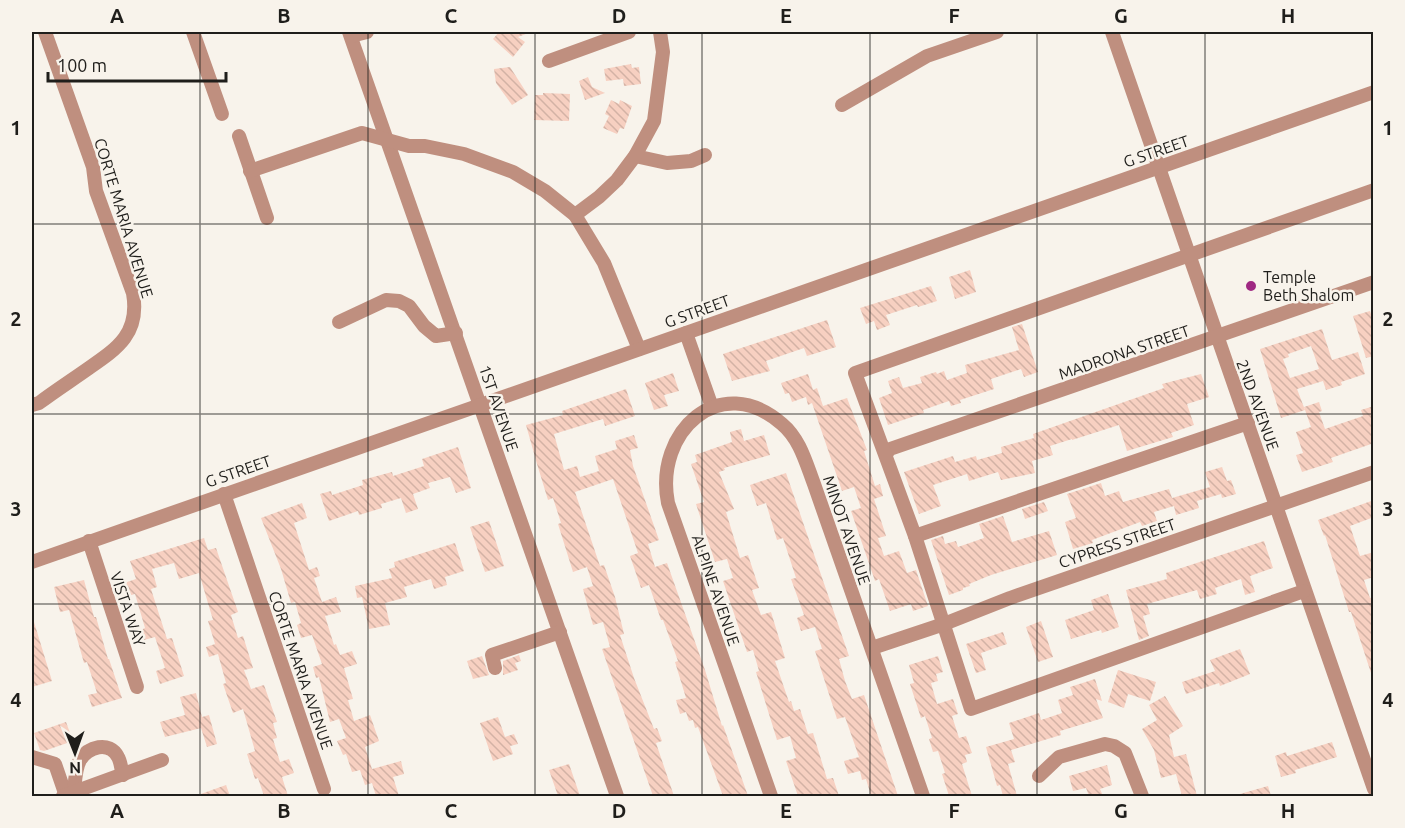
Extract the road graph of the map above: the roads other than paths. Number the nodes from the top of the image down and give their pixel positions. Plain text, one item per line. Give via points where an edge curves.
1 (45, 32) edge
2 (193, 32) edge
3 (367, 32) edge
4 (628, 32) edge
5 (660, 32) edge
6 (997, 32) edge
7 (1112, 32) edge
8 (350, 34) edge
9 (549, 61) dead end
10 (1374, 92) edge
11 (842, 105) dead end
12 (222, 114) dead end
13 (239, 136) dead end
14 (387, 138) junction
15 (705, 155) dead end
16 (635, 156) junction
17 (1159, 168) junction
18 (250, 171) junction
19 (1374, 190) edge
20 (575, 215) junction
21 (267, 218) dead end
22 (1189, 255) junction
23 (1374, 282) edge
24 (339, 322) dead end
25 (456, 333) junction
26 (686, 333) junction
27 (1217, 338) junction
28 (639, 349) junction
29 (480, 404) junction
30 (32, 405) edge
31 (712, 407) junction
32 (1248, 423) junction
33 (886, 454) junction
34 (1374, 472) edge
35 (224, 494) junction
36 (1277, 506) junction
37 (915, 536) junction
38 (88, 541) junction
39 (32, 562) edge
40 (1304, 591) junction
41 (944, 624) junction
42 (560, 632) junction
43 (872, 648) junction
44 (495, 668) dead end
45 (137, 687) dead end
46 (32, 757) edge
47 (162, 760) dead end
48 (123, 775) junction
49 (1039, 776) dead end
50 (324, 789) dead end
51 (1374, 789) edge
52 (68, 795) edge
53 (617, 796) edge
54 (771, 796) edge
55 (923, 796) edge
56 (1142, 796) edge

1 - 30 street, CORTE MARIA AVENUE via 93,166 96,191 132,293 134,310 131,327 117,348
2 - 12 street
3 - 8 street
4 - 9 street
5 - 16 street via 663,52 654,121
6 - 11 street via 927,56
7 - 17 street, 2ND AVENUE
8 - 14 street, 1ST AVENUE
10 - 17 street, G STREET
13 - 18 street
14 - 18 street via 362,133
14 - 20 street via 496,165 539,187
14 - 25 street, 1ST AVENUE
15 - 16 street via 667,163
16 - 20 street via 617,180
17 - 22 street, 2ND AVENUE
17 - 26 street, G STREET
18 - 21 street
19 - 22 street
20 - 28 street via 604,263
22 - 27 street, 2ND AVENUE
22 - 33 street via 855,373
23 - 27 street, MADRONA STREET
24 - 25 street via 386,300 399,301 410,306 436,336
25 - 29 street, 1ST AVENUE
26 - 28 street, G STREET
26 - 31 street
27 - 32 street, 2ND AVENUE
27 - 33 street, MADRONA STREET via 890,449
28 - 29 street, G STREET
29 - 35 street, G STREET
29 - 42 street, 1ST AVENUE
31 - 43 street, MINOT AVENUE via 728,404 756,408 783,424 796,440
31 - 54 street, ALPINE AVENUE via 693,419 673,445 666,468 666,491
32 - 36 street, 2ND AVENUE
32 - 37 street
33 - 37 street
34 - 36 street, CYPRESS STREET
35 - 38 street, G STREET
35 - 50 street, CORTE MARIA AVENUE
36 - 40 street, 2ND AVENUE
36 - 41 street, CYPRESS STREET
37 - 41 street
38 - 39 street, G STREET
38 - 45 street, VISTA WAY
40 - 41 street via 971,709
40 - 51 street, 2ND AVENUE
41 - 43 street, CYPRESS STREET
42 - 44 street via 492,655
42 - 53 street, 1ST AVENUE
43 - 55 street, MINOT AVENUE
46 - 52 street via 55,764
47 - 48 street
48 - 52 street
48 - 52 street via 118,755 97,746 79,761
49 - 56 street via 1059,757 1105,744 1125,753

